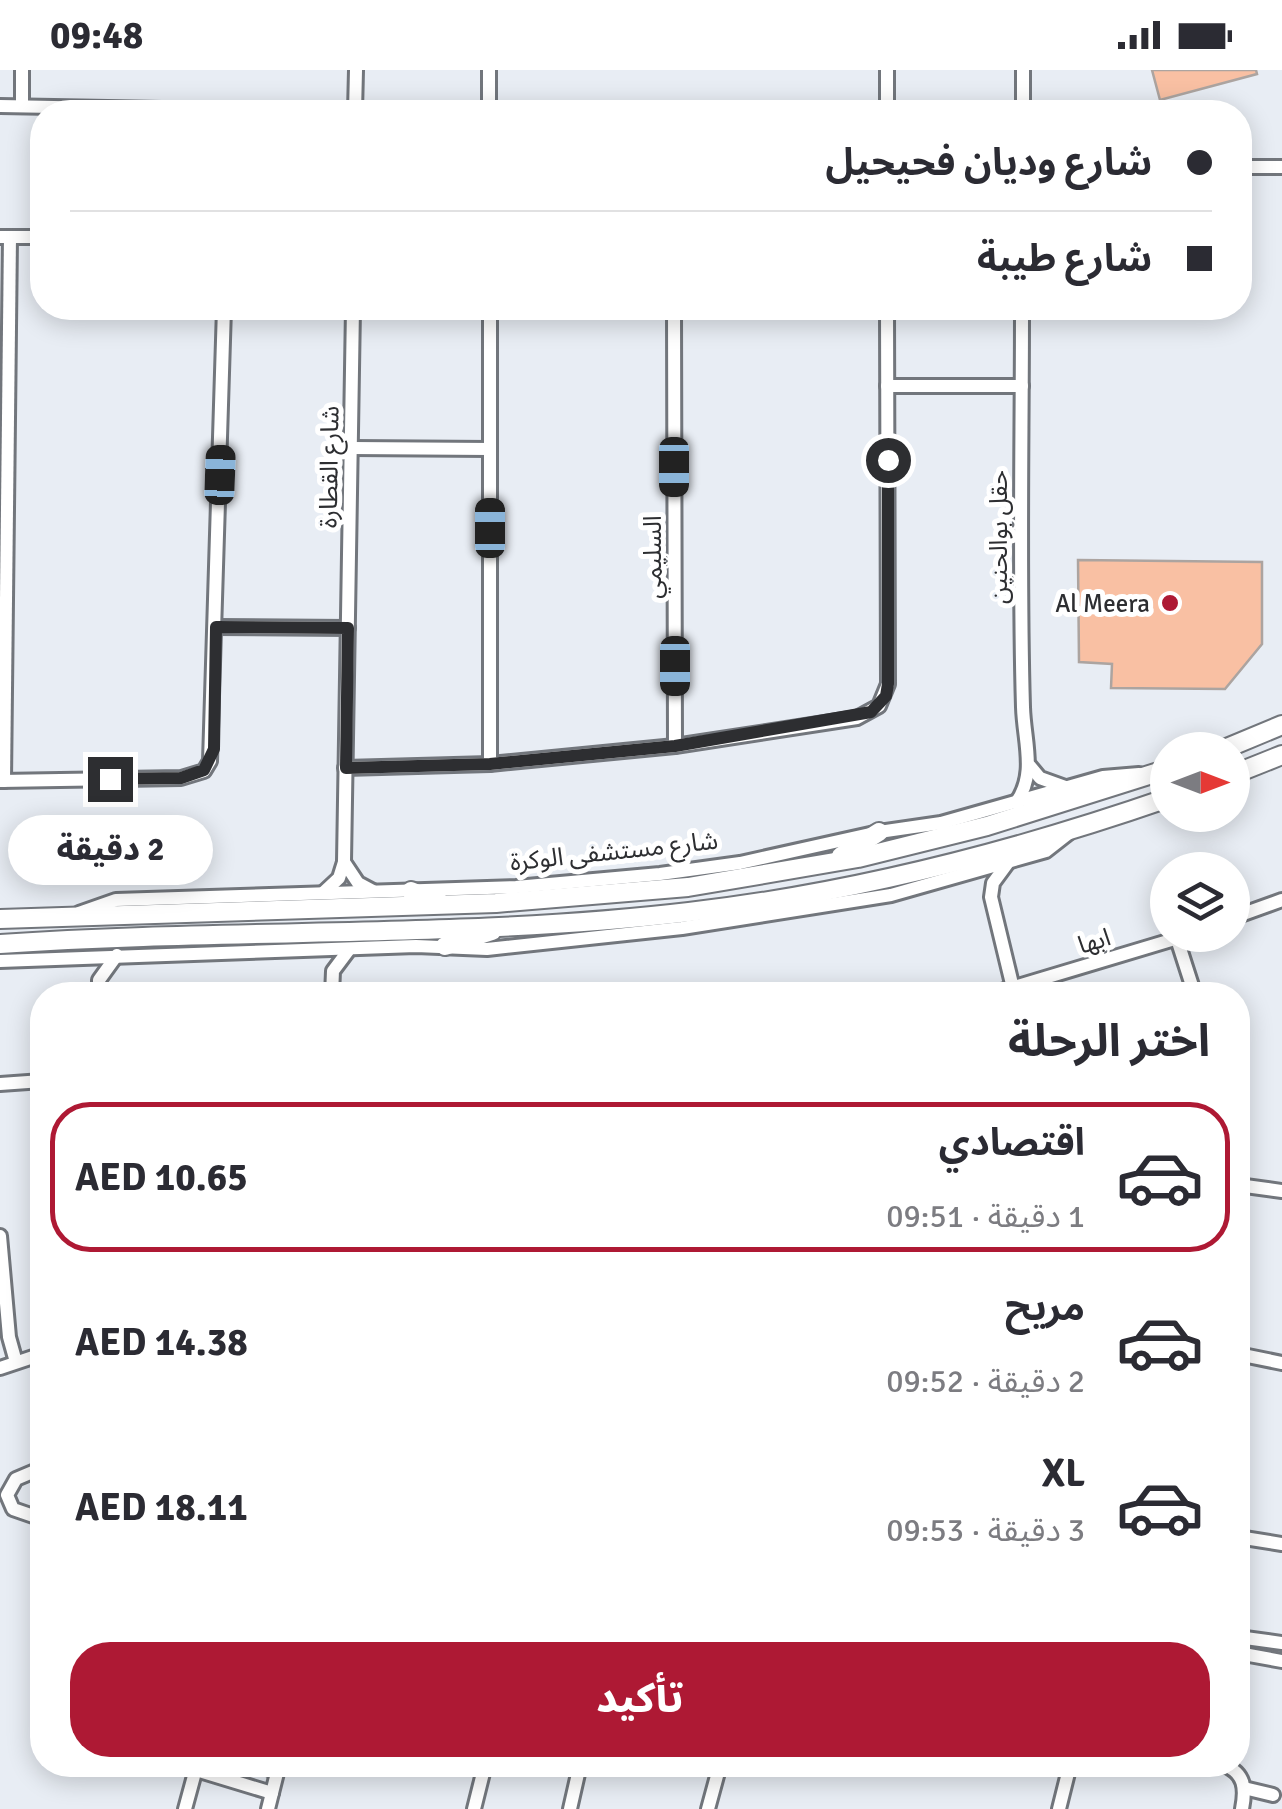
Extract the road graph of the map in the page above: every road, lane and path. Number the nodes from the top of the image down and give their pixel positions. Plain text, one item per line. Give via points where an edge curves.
1 (22, 70) edge
2 (356, 70) edge
3 (489, 70) edge
4 (887, 70) edge
5 (1024, 70) edge
6 (356, 100) edge
7 (490, 100) edge
8 (887, 100) edge
9 (1023, 100) edge
10 (0, 106) edge
11 (22, 106) junction
12 (30, 106) edge
13 (1252, 167) edge
14 (1282, 167) edge
15 (5, 237) edge
16 (224, 320) edge
17 (354, 320) edge
18 (490, 320) edge
19 (674, 320) edge
20 (887, 320) edge
21 (1022, 320) edge
22 (888, 386) junction
23 (1022, 386) junction
24 (352, 448) junction
25 (490, 449) junction
26 (2, 568) edge
27 (216, 627) junction
28 (348, 628) junction
29 (1282, 726) edge
30 (1250, 739) edge
31 (675, 746) junction
32 (1282, 754) edge
33 (490, 764) junction
34 (1030, 766) junction
35 (1250, 767) edge
36 (346, 768) junction
37 (1150, 772) edge
38 (1150, 775) edge
39 (2, 781) edge
40 (1068, 788) junction
41 (1016, 803) junction
42 (1150, 804) edge
43 (1071, 831) junction
44 (879, 832) junction
45 (1010, 861) junction
46 (344, 862) junction
47 (830, 864) junction
48 (961, 874) junction
49 (892, 878) junction
50 (929, 884) junction
51 (373, 890) junction
52 (412, 891) junction
53 (320, 894) junction
54 (991, 897) junction
55 (1282, 900) edge
56 (446, 905) junction
57 (1250, 912) edge
58 (72, 916) junction
59 (0, 919) edge
60 (498, 928) junction
61 (0, 944) edge
62 (445, 946) junction
63 (1150, 947) edge
64 (348, 951) junction
65 (313, 952) junction
66 (1185, 952) edge
67 (73, 955) junction
68 (117, 955) junction
69 (0, 960) edge
70 (99, 980) joint
71 (332, 980) joint
72 (1012, 982) edge
73 (1033, 982) edge
74 (1191, 982) edge
75 (30, 1082) edge
76 (0, 1084) edge
77 (1250, 1187) edge
78 (1282, 1191) edge
79 (0, 1236) edge
80 (0, 1257) edge
81 (1250, 1356) edge
82 (30, 1358) edge
83 (16, 1362) junction
84 (1282, 1362) edge
85 (0, 1368) edge
86 (30, 1473) edge
87 (30, 1514) edge
88 (1250, 1538) edge
89 (1282, 1544) edge
90 (1250, 1639) edge
91 (1282, 1643) edge
92 (1250, 1655) edge
93 (1282, 1661) edge
94 (193, 1777) edge
95 (226, 1777) edge
96 (276, 1777) edge
97 (482, 1777) edge
98 (577, 1777) edge
99 (717, 1777) edge
100 (1067, 1777) edge
101 (1241, 1777) edge
102 (1244, 1788) junction
103 (272, 1792) junction
104 (1273, 1795) dead end
105 (185, 1809) edge
106 (268, 1809) edge
107 (474, 1809) edge
108 (570, 1809) edge
109 (708, 1809) edge
110 (1059, 1809) edge
111 (1242, 1809) edge

1 - 11 street
2 - 6 street
3 - 7 street
4 - 8 street
5 - 9 street
10 - 11 street
11 - 12 street
13 - 14 street
15 - 26 street
16 - 27 street
17 - 24 street, شارع القطارة
18 - 25 street
19 - 31 street, السليمي
20 - 22 street
21 - 23 street, حقل بوالحنين
22 - 23 street
22 - 31 street via 886,696 857,718
23 - 34 street, حقل بوالحنين via 1020,582
24 - 25 street
24 - 28 street, شارع القطارة
25 - 33 street
26 - 39 street
27 - 28 street
27 - 39 street via 214,749 204,770 181,778
28 - 36 street, شارع القطارة
29 - 30 street
31 - 33 street
32 - 35 street
33 - 36 street
34 - 40 street via 1040,778
34 - 41 street, حقل بوالحنين
36 - 46 street, شارع القطارة
37 - 40 street, شارع مستشفى الوكرة
38 - 47 street, شارع مستشفى الوكرة via 987,826
40 - 41 street, شارع مستشفى الوكرة
41 - 44 street, شارع مستشفى الوكرة
42 - 43 street
43 - 45 street via 1046,851
43 - 49 street
44 - 47 street
44 - 52 street, شارع مستشفى الوكرة via 660,874
45 - 48 street
45 - 54 street via 999,870
46 - 51 street via 358,883
46 - 53 street via 339,878
47 - 56 street, شارع مستشفى الوكرة via 650,891
48 - 50 street
48 - 54 street
49 - 50 street
49 - 60 street via 690,912
50 - 62 street via 682,928 487,949
51 - 52 street, شارع مستشفى الوكرة
51 - 53 street, شارع مستشفى الوكرة
52 - 56 street
53 - 58 street, شارع مستشفى الوكرة via 116,900
54 - 72 street
55 - 57 street
56 - 58 street, شارع مستشفى الوكرة
58 - 59 street, شارع مستشفى الوكرة
60 - 61 street
60 - 62 street
62 - 64 street
63 - 73 street, ابها
64 - 65 street
64 - 71 street
65 - 68 street
65 - 71 street
66 - 74 street
67 - 68 street
67 - 69 street
67 - 70 street
68 - 70 street
75 - 76 street
77 - 78 street
79 - 80 street
80 - 83 street
81 - 84 street
82 - 83 street
83 - 85 street
86 - 87 street via 16,1479 7,1495 13,1508
88 - 89 street
90 - 91 street
92 - 93 street
94 - 105 street
95 - 103 street
96 - 103 street
97 - 107 street
98 - 108 street
99 - 109 street
100 - 110 street
101 - 102 street
102 - 104 street
102 - 111 street
103 - 106 street

